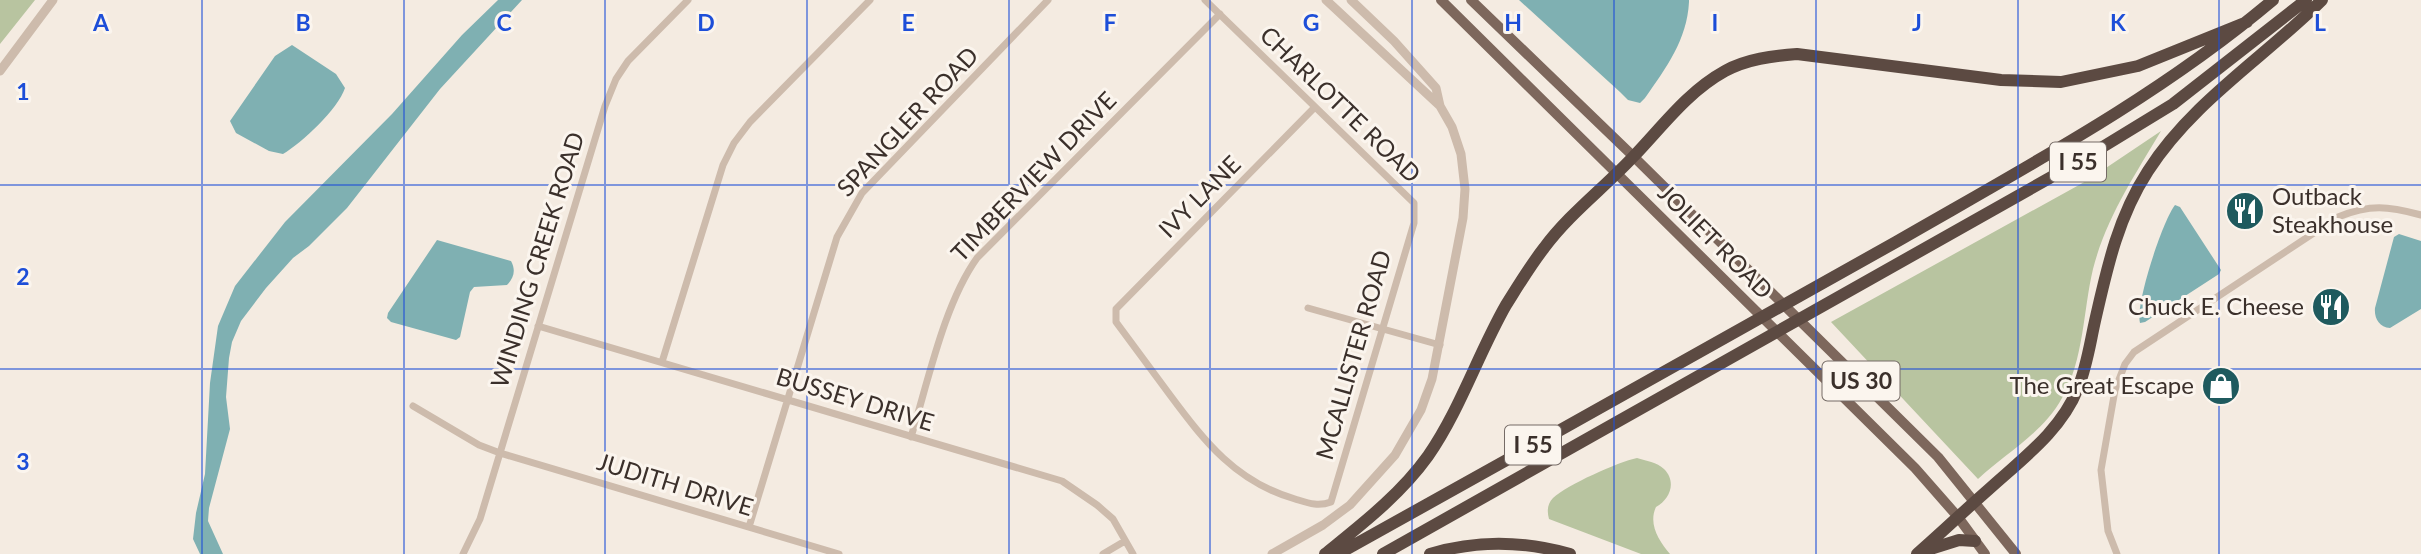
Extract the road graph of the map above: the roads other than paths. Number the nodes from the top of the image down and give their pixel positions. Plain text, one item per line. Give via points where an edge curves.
1 (53, 0) edge
2 (688, 0) edge
3 (870, 0) edge
4 (1048, 0) edge
5 (1205, 0) edge
6 (1326, 0) edge
7 (1351, 0) edge
8 (1441, 0) edge
9 (1471, 0) edge
10 (2273, 0) edge
11 (2306, 0) edge
12 (2322, 0) edge
13 (1220, 14) junction
14 (2247, 22) junction
15 (0, 71) edge
16 (1440, 106) junction
17 (1314, 108) junction
18 (1634, 156) junction
19 (1616, 174) junction
20 (1415, 211) joint
21 (2421, 215) edge
22 (1308, 308) dead end
23 (538, 326) junction
24 (1381, 329) junction
25 (1440, 345) junction
26 (662, 362) junction
27 (787, 400) junction
28 (413, 406) dead end
29 (911, 437) junction
30 (500, 453) junction
31 (1975, 501) junction
32 (1323, 505) joint
33 (1958, 517) junction
34 (749, 527) junction
35 (1125, 541) junction
36 (1975, 541) junction
37 (463, 554) edge
38 (839, 554) edge
39 (1103, 554) edge
40 (1133, 554) edge
41 (1272, 554) edge
42 (1325, 554) edge
43 (1338, 554) edge
44 (1383, 554) edge
45 (1430, 554) edge
46 (1570, 554) edge
47 (1917, 554) edge
48 (1984, 554) edge
49 (2016, 554) edge
50 (2117, 554) edge

1 - 15 street
2 - 23 street, WINDING CREEK ROAD via 616,79
3 - 26 street via 734,143 723,165
4 - 27 street, SPANGLER ROAD via 862,193 837,237
5 - 13 street, CHARLOTTE ROAD
6 - 16 street
7 - 16 street via 1436,88
8 - 19 main road, JOLIET ROAD / US 30
9 - 18 main road, JOLIET ROAD / US 30
10 - 14 highway, I 55
11 - 44 highway, I 55 via 2173,104 2078,162
12 - 31 highway via 2165,146 2126,209 2079,387 2067,411 2048,436
13 - 17 street, CHARLOTTE ROAD
13 - 29 street, TIMBERVIEW DRIVE via 977,258 953,302
14 - 18 highway via 2138,66 2061,82 2001,80 1814,55 1747,61 1697,90
14 - 43 highway, I 55 via 2117,114
16 - 25 street via 1458,143 1465,189
17 - 20 street, CHARLOTTE ROAD via 1413,203
17 - 32 street, IVY LANE via 1114,314 1218,456 1266,488
18 - 19 highway
18 - 31 main road, JOLIET ROAD / US 30 via 1938,457
19 - 33 main road, JOLIET ROAD / US 30 via 1915,468
19 - 42 highway via 1566,222 1524,276 1428,455 1381,508
20 - 24 street, MCALLISTER ROAD
21 - 50 street via 2378,206 2338,217 2134,352 2115,390 2101,470 2108,531
22 - 24 street
23 - 26 street, BUSSEY DRIVE
23 - 30 street, WINDING CREEK ROAD
24 - 25 street
24 - 32 street, MCALLISTER ROAD via 1331,502
25 - 41 street via 1421,410 1395,455 1350,505
26 - 27 street, BUSSEY DRIVE
27 - 29 street, BUSSEY DRIVE
27 - 34 street, SPANGLER ROAD
28 - 30 street, JUDITH DRIVE
29 - 35 street, BUSSEY DRIVE via 1062,481 1113,519
30 - 34 street, JUDITH DRIVE
30 - 37 street, WINDING CREEK ROAD via 480,519
31 - 33 highway
31 - 49 main road, US 30
33 - 36 main road, US 30
33 - 47 highway
34 - 38 street, JUDITH DRIVE
35 - 39 street
35 - 40 street, BUSSEY DRIVE
36 - 47 highway via 1959,540
36 - 48 main road, US 30
45 - 46 highway via 1504,544

